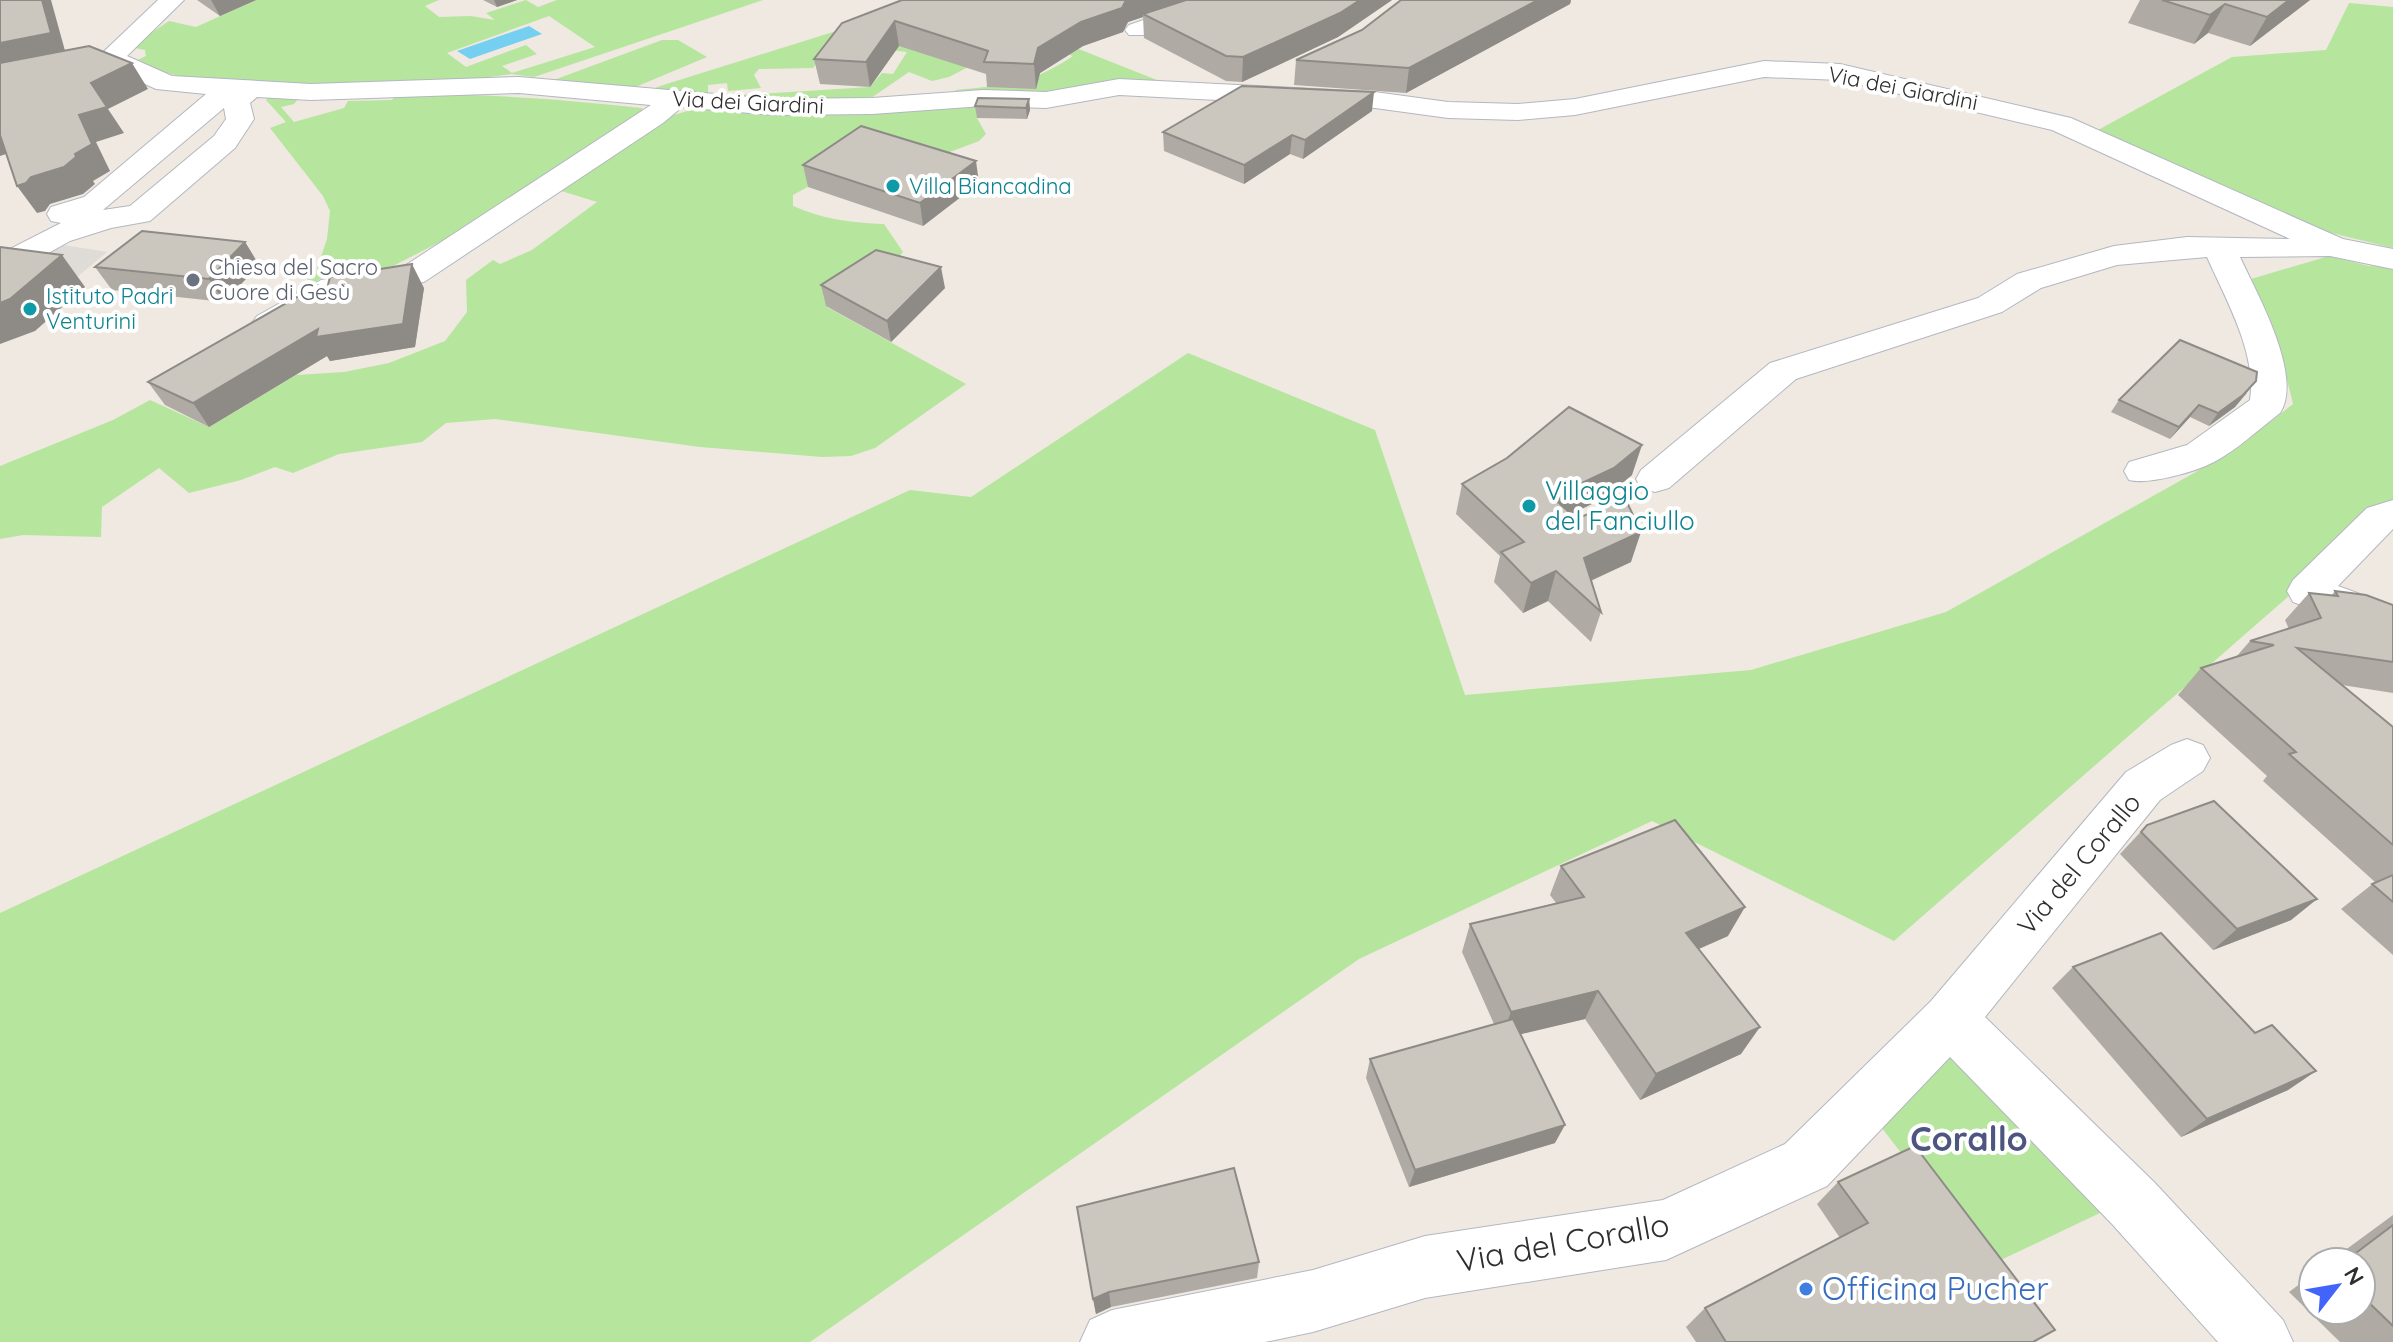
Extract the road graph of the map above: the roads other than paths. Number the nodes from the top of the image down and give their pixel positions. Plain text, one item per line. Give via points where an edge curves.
1 (172, 0) edge
2 (1225, 0) edge
3 (1138, 30) dead end
4 (146, 54) dead end
5 (110, 58) junction
6 (81, 64) edge
7 (1293, 72) edge
8 (241, 87) junction
9 (1243, 95) junction
10 (675, 99) junction
11 (0, 234) edge
12 (2332, 246) junction
13 (2219, 247) junction
14 (2393, 259) edge
15 (0, 267) edge
16 (254, 332) edge
17 (2143, 471) dead end
18 (1655, 479) dead end
19 (2393, 513) edge
20 (2393, 623) edge
21 (2187, 758) dead end
22 (1950, 1019) junction
23 (1112, 1342) edge
24 (2261, 1342) edge

1 - 5 street
2 - 3 street
4 - 5 street
5 - 6 street
5 - 8 street, Via dei Giardini via 166,83
7 - 9 street, Via dei Giardini
8 - 10 street, Via dei Giardini via 311,92 519,85
8 - 11 street via 185,123 95,203
8 - 15 street via 236,101 240,119 225,142 139,214 59,234
9 - 10 street, Via dei Giardini via 1119,87 1046,100 983,98 872,106 774,107
9 - 12 street, Via dei Giardini via 1518,112 1575,107 1764,69 1840,72 2061,124
10 - 16 street via 412,275 333,287
12 - 13 street via 2318,251
12 - 14 street, Via dei Giardini
13 - 17 street via 2271,378 2267,405 2200,454
13 - 18 street via 2114,256 2029,281 1990,305 1783,371
19 - 20 street via 2381,517 2308,591
21 - 22 street, Via del Corallo via 2143,786
22 - 23 street, Via del Corallo via 1806,1165 1666,1230 1425,1267 1313,1301
22 - 24 street via 2133,1203

